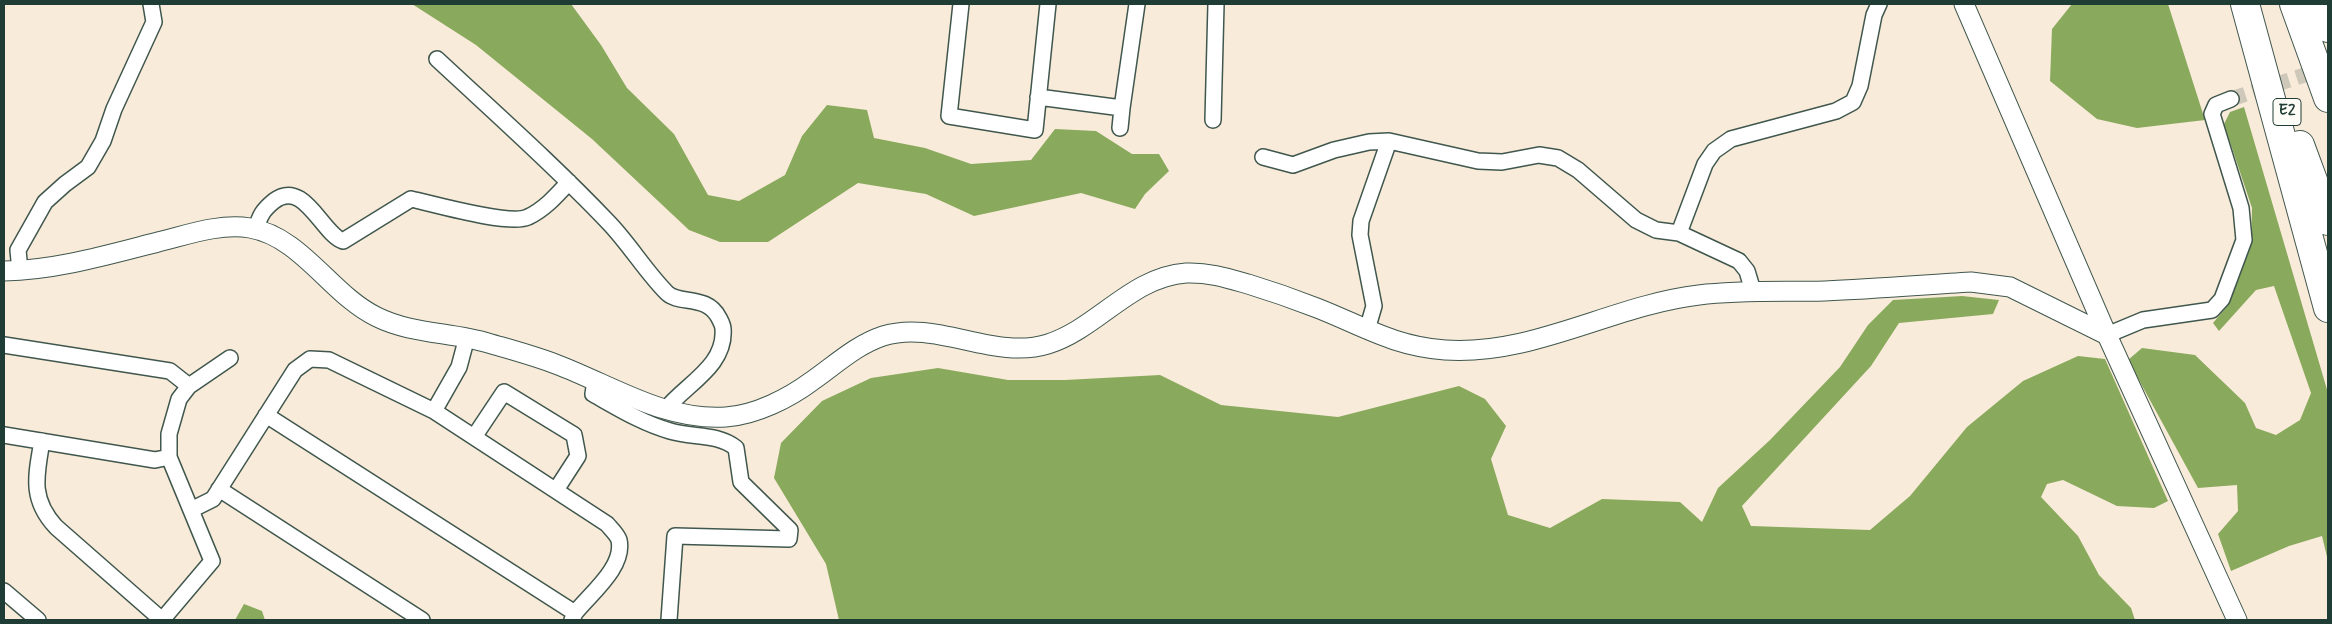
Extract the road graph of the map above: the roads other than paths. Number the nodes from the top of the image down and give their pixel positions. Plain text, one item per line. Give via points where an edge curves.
1 (151, 4) edge
2 (961, 4) edge
3 (1048, 4) edge
4 (1136, 4) edge
5 (1216, 4) edge
6 (1879, 4) edge
7 (1964, 4) edge
8 (2246, 4) edge
9 (2294, 4) edge
10 (2318, 4) edge
11 (2328, 28) edge
12 (437, 59) dead end
13 (1038, 97) junction
14 (2328, 98) edge
15 (2232, 99) tunnel mouth
16 (1122, 108) junction
17 (1213, 120) dead end
18 (1120, 128) dead end
19 (1389, 141) junction
20 (1263, 157) dead end
21 (569, 182) junction
22 (2328, 221) edge
23 (256, 229) junction
24 (1679, 234) junction
25 (12, 271) edge
26 (1753, 292) junction
27 (2328, 308) edge
28 (1367, 330) junction
29 (2107, 335) junction
30 (467, 337) junction
31 (4, 345) edge
32 (230, 358) dead end
33 (595, 381) junction
34 (190, 386) junction
35 (666, 409) junction
36 (434, 411) junction
37 (266, 415) junction
38 (4, 435) edge
39 (474, 436) junction
40 (42, 441) junction
41 (169, 457) junction
42 (219, 489) junction
43 (556, 490) junction
44 (191, 510) junction
45 (4, 591) edge
46 (146, 615) edge
47 (573, 616) edge
48 (2232, 618) edge
49 (38, 620) edge
50 (422, 620) edge
51 (668, 620) edge

1 - 25 street via 154,22 103,141 88,167 46,202 18,250
2 - 13 street via 949,116 1035,130
3 - 13 street
4 - 16 street
5 - 17 street
6 - 24 street via 1860,86 1853,102 1836,111 1731,139 1714,151 1705,164
7 - 29 street
8 - 22 highway, E2
8 - 27 highway
9 - 14 highway, E2
10 - 11 highway
12 - 21 street
13 - 16 street
15 - 29 street via 2216,105 2212,114 2241,208 2244,240 2222,299 2212,310 2143,320
16 - 18 street
19 - 20 street via 1334,150 1293,165
19 - 24 street via 1478,161 1502,162 1539,155 1558,158 1578,170 1636,220 1656,230
19 - 28 street via 1361,221 1360,235 1374,306
21 - 23 street via 548,204 527,218 507,219 411,199 343,241 335,238 307,203 292,197 278,198 260,212
21 - 35 street via 669,295 699,301 716,312 724,328 720,352 704,374 679,393
23 - 25 street via 230,227 198,232 76,263
23 - 30 street via 282,241 346,298 374,317 404,328
24 - 26 street via 1739,261 1747,271
26 - 28 street via 1699,295 1638,306 1500,348 1448,350 1402,344
26 - 29 street via 1971,282 2010,287
28 - 35 street via 1268,290 1216,274 1182,273 1150,283 1121,298 1048,344 1014,349 921,333 886,335 854,350 806,385 767,406 728,417 683,414
29 - 48 street
30 - 33 street via 562,366
30 - 36 street via 459,367
31 - 34 street via 170,371
32 - 34 street
33 - 35 street
33 - 51 street via 593,394 634,417 671,432 726,440 736,448 741,482 790,530 789,539 675,536
34 - 41 street via 176,408 169,434
36 - 37 street via 329,360 310,359 296,370
36 - 39 street
37 - 42 street
37 - 47 street
38 - 40 street
39 - 43 street
39 - 43 street via 504,392 574,435 578,456
40 - 41 street via 155,460
40 - 46 street via 36,476 37,495 44,514
41 - 44 street
42 - 44 street via 213,498
42 - 50 street
43 - 47 street via 607,524 619,538 620,553 612,569
44 - 46 street via 212,561 162,620
45 - 49 street

